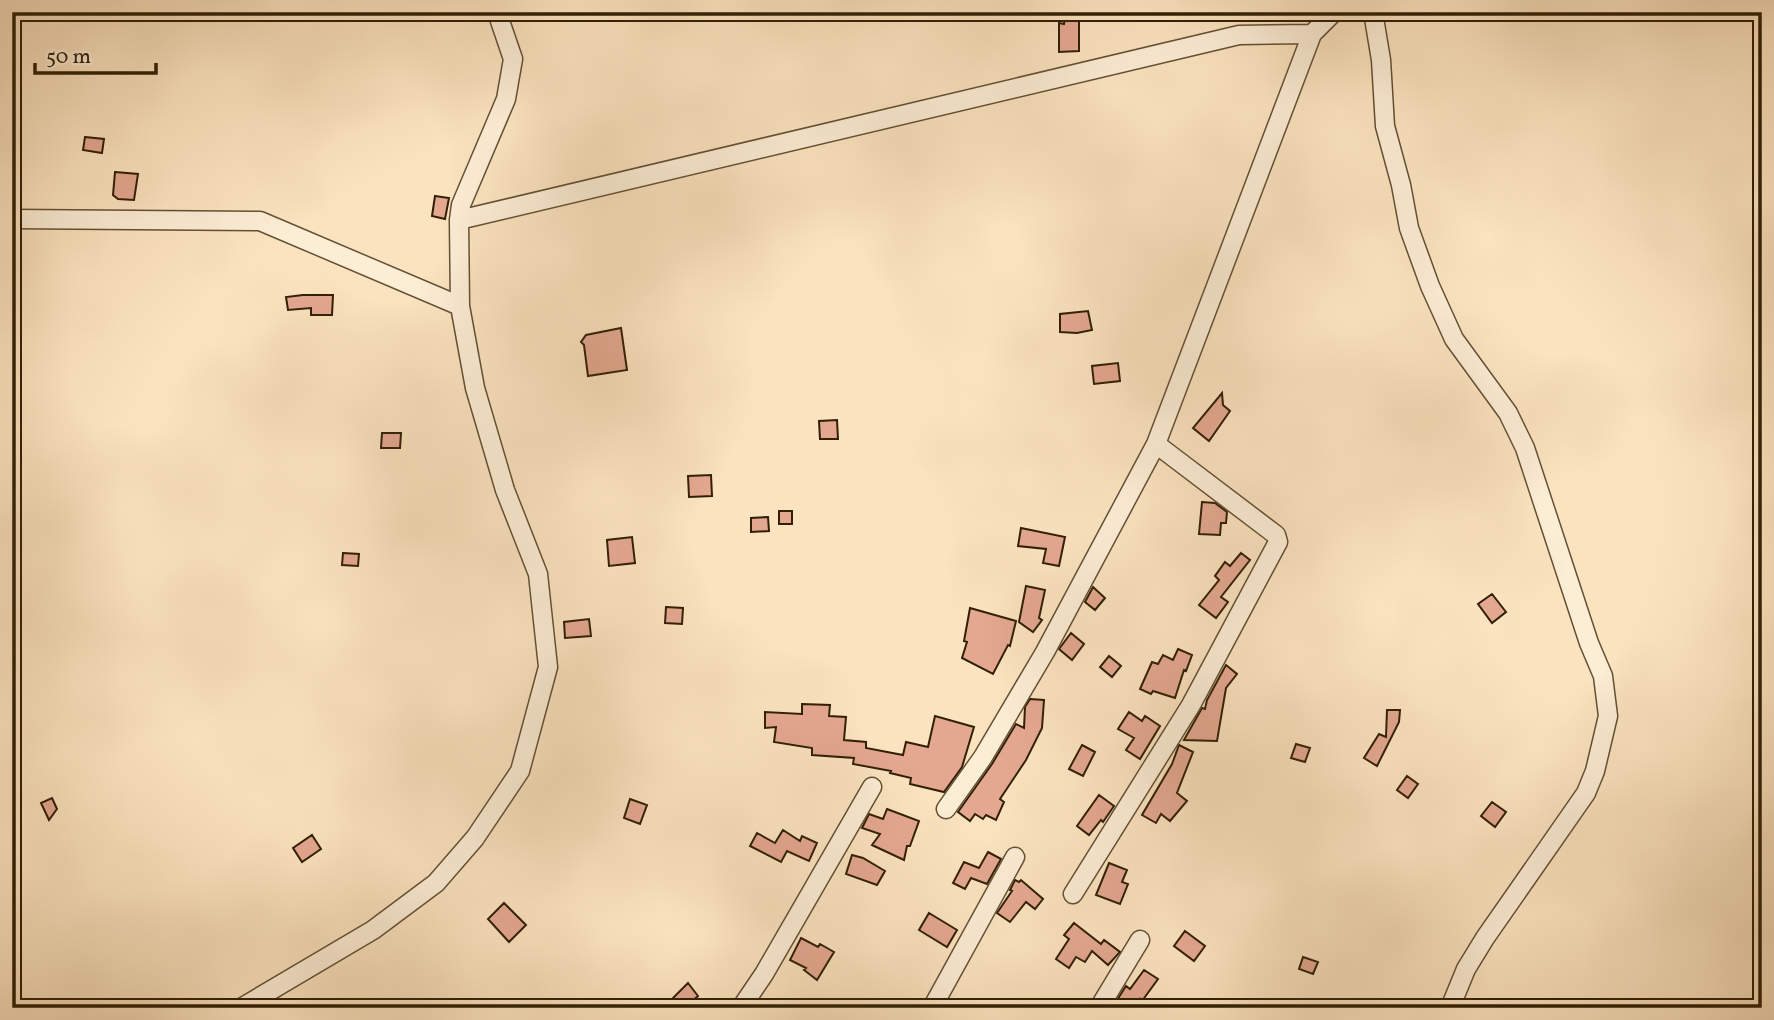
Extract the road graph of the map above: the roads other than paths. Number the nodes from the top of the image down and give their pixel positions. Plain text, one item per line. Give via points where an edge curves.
1 (497, 12) edge
2 (1334, 12) edge
3 (1373, 12) edge
4 (1312, 34) junction
5 (12, 219) edge
6 (459, 220) junction
7 (460, 306) junction
8 (1156, 444) junction
9 (872, 787) dead end
10 (946, 809) dead end
11 (1015, 857) dead end
12 (1073, 894) dead end
13 (1140, 940) dead end
14 (241, 1008) edge
15 (741, 1008) edge
16 (932, 1008) edge
17 (1099, 1008) edge
18 (1450, 1008) edge

1 - 6 street via 513,59 506,99 461,205
2 - 4 street
3 - 18 street via 1385,126 1409,228 1454,339 1508,413 1525,448 1603,676 1608,716 1586,793 1485,938
4 - 6 street via 1238,35
4 - 8 street
5 - 7 street via 260,221
6 - 7 street
7 - 14 street via 475,388 505,491 538,574 548,667 520,771 475,838 436,883 373,930
8 - 10 street via 1045,652 983,757
8 - 12 street via 1278,542 1191,705
9 - 15 street
11 - 16 street
13 - 17 street

